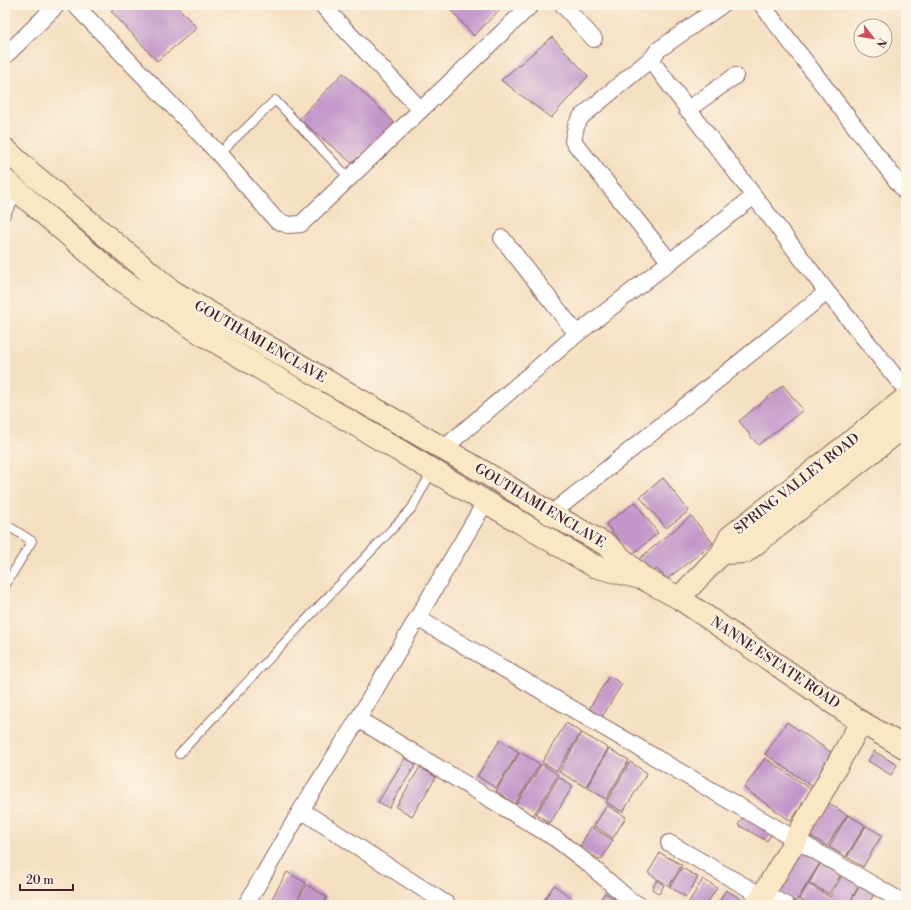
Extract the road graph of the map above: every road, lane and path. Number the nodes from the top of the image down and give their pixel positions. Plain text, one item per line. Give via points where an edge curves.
1 (57, 5) edge
2 (75, 5) edge
3 (322, 5) edge
4 (531, 5) edge
5 (563, 5) edge
6 (722, 5) edge
7 (762, 5) edge
8 (594, 39) dead end
9 (5, 56) edge
10 (653, 57) junction
11 (735, 76) dead end
12 (421, 110) junction
13 (688, 110) junction
14 (5, 149) edge
15 (219, 154) junction
16 (350, 178) junction
17 (12, 186) edge
18 (906, 193) edge
19 (754, 197) junction
20 (5, 216) edge
21 (502, 238) dead end
22 (670, 262) junction
23 (827, 292) junction
24 (577, 334) junction
25 (906, 390) edge
26 (906, 398) edge
27 (906, 424) edge
28 (443, 449) junction
29 (432, 469) junction
30 (486, 501) junction
31 (551, 514) junction
32 (5, 524) edge
33 (722, 553) junction
34 (644, 579) junction
35 (5, 586) edge
36 (679, 598) junction
37 (417, 618) junction
38 (358, 719) junction
39 (861, 722) junction
40 (906, 748) edge
41 (179, 754) dead end
42 (300, 810) junction
43 (796, 839) junction
44 (669, 843) dead end
45 (760, 900) edge
46 (906, 904) edge
47 (246, 905) edge
48 (448, 905) edge
49 (639, 905) edge
50 (786, 905) edge

1 - 9 street
2 - 15 street
3 - 12 street
4 - 12 street
5 - 8 street
6 - 10 street via 658,50
7 - 18 street
10 - 13 street via 657,70
10 - 22 street via 581,117 573,140
11 - 13 street
12 - 16 street
13 - 19 street
14 - 28 street, GOUTHAMI ENCLAVE via 30,173 172,291
15 - 16 street via 276,220 288,225 301,224
15 - 16 lane via 275,100
17 - 20 lane
17 - 29 street, GOUTHAMI ENCLAVE via 117,277 199,332
19 - 22 street
19 - 23 street
21 - 24 street
22 - 24 street
23 - 25 street
23 - 31 street
24 - 28 street
26 - 33 street, SPRING VALLEY ROAD via 730,537
27 - 33 street, SPRING VALLEY ROAD via 745,552
28 - 31 street, GOUTHAMI ENCLAVE
29 - 30 street, GOUTHAMI ENCLAVE
29 - 41 lane via 412,508
30 - 34 street, GOUTHAMI ENCLAVE via 594,566
30 - 37 street
31 - 34 street, GOUTHAMI ENCLAVE via 608,545
32 - 35 lane via 32,541
33 - 36 street
34 - 36 street, NANNE ESTATE ROAD
36 - 39 street, NANNE ESTATE ROAD
37 - 38 street
37 - 43 street
38 - 42 street
38 - 49 street via 556,839
39 - 40 street, NANNE ESTATE ROAD
39 - 43 street
42 - 47 street
42 - 48 street
43 - 45 street
43 - 46 street
44 - 45 street
45 - 50 street via 777,900

